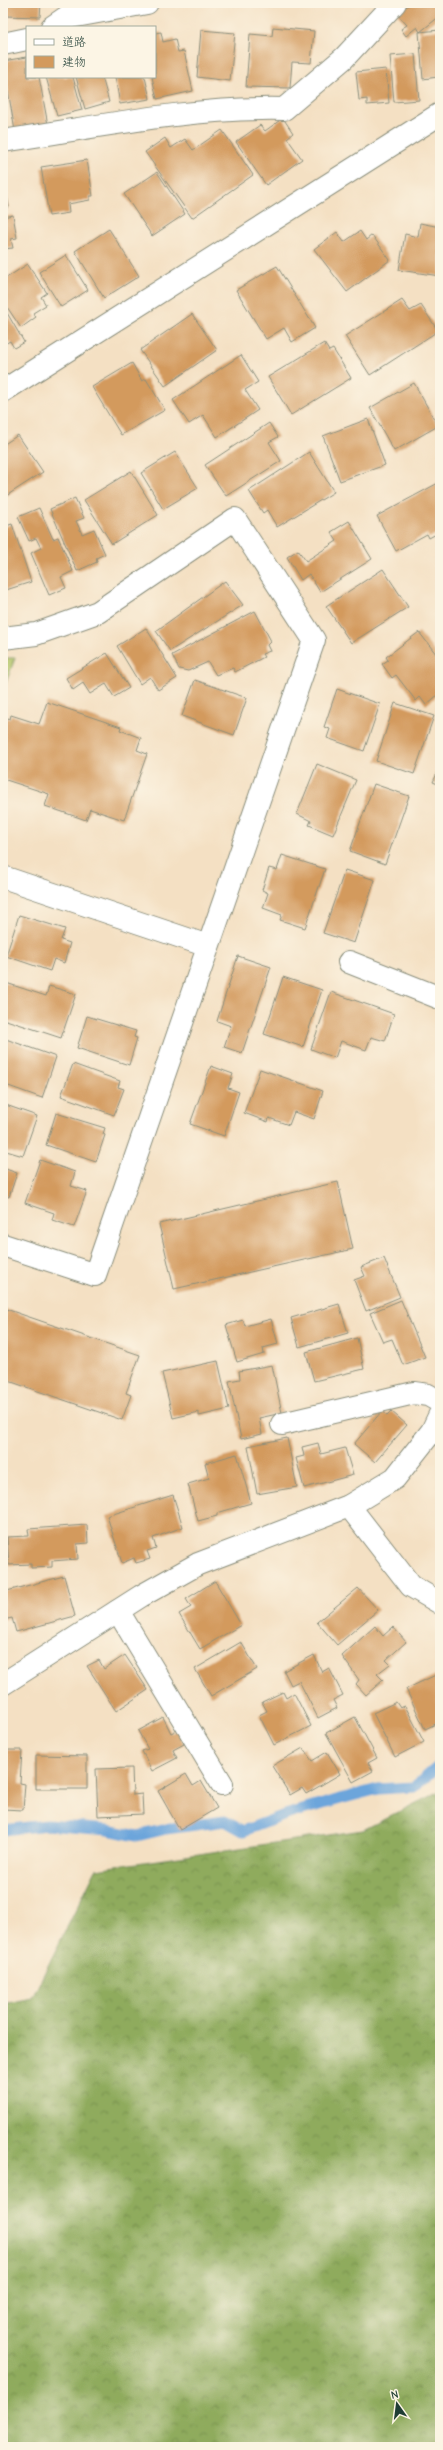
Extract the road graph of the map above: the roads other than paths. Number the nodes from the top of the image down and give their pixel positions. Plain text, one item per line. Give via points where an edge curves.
1 (147, 3) edge
2 (395, 3) edge
3 (53, 26) edge
4 (26, 39) edge
5 (3, 44) edge
6 (440, 114) edge
7 (3, 141) edge
8 (3, 391) edge
9 (3, 638) edge
10 (3, 877) edge
11 (208, 946) junction
12 (357, 965) dead end
13 (440, 998) edge
14 (3, 1245) edge
15 (440, 1402) edge
16 (440, 1414) edge
17 (282, 1424) dead end
18 (349, 1506) junction
19 (440, 1603) edge
20 (118, 1611) junction
21 (3, 1684) edge
22 (222, 1784) dead end

1 - 3 street via 65,18
2 - 7 street via 344,58 284,109 198,111
4 - 5 street
6 - 8 street
9 - 11 street via 36,634 98,612 235,519 314,640 225,923
10 - 11 street
11 - 14 street via 95,1275
12 - 13 street
15 - 17 street via 428,1395 414,1393
16 - 18 street via 432,1431 395,1478
18 - 19 street via 411,1586
18 - 20 street via 198,1564
20 - 21 street
20 - 22 street

